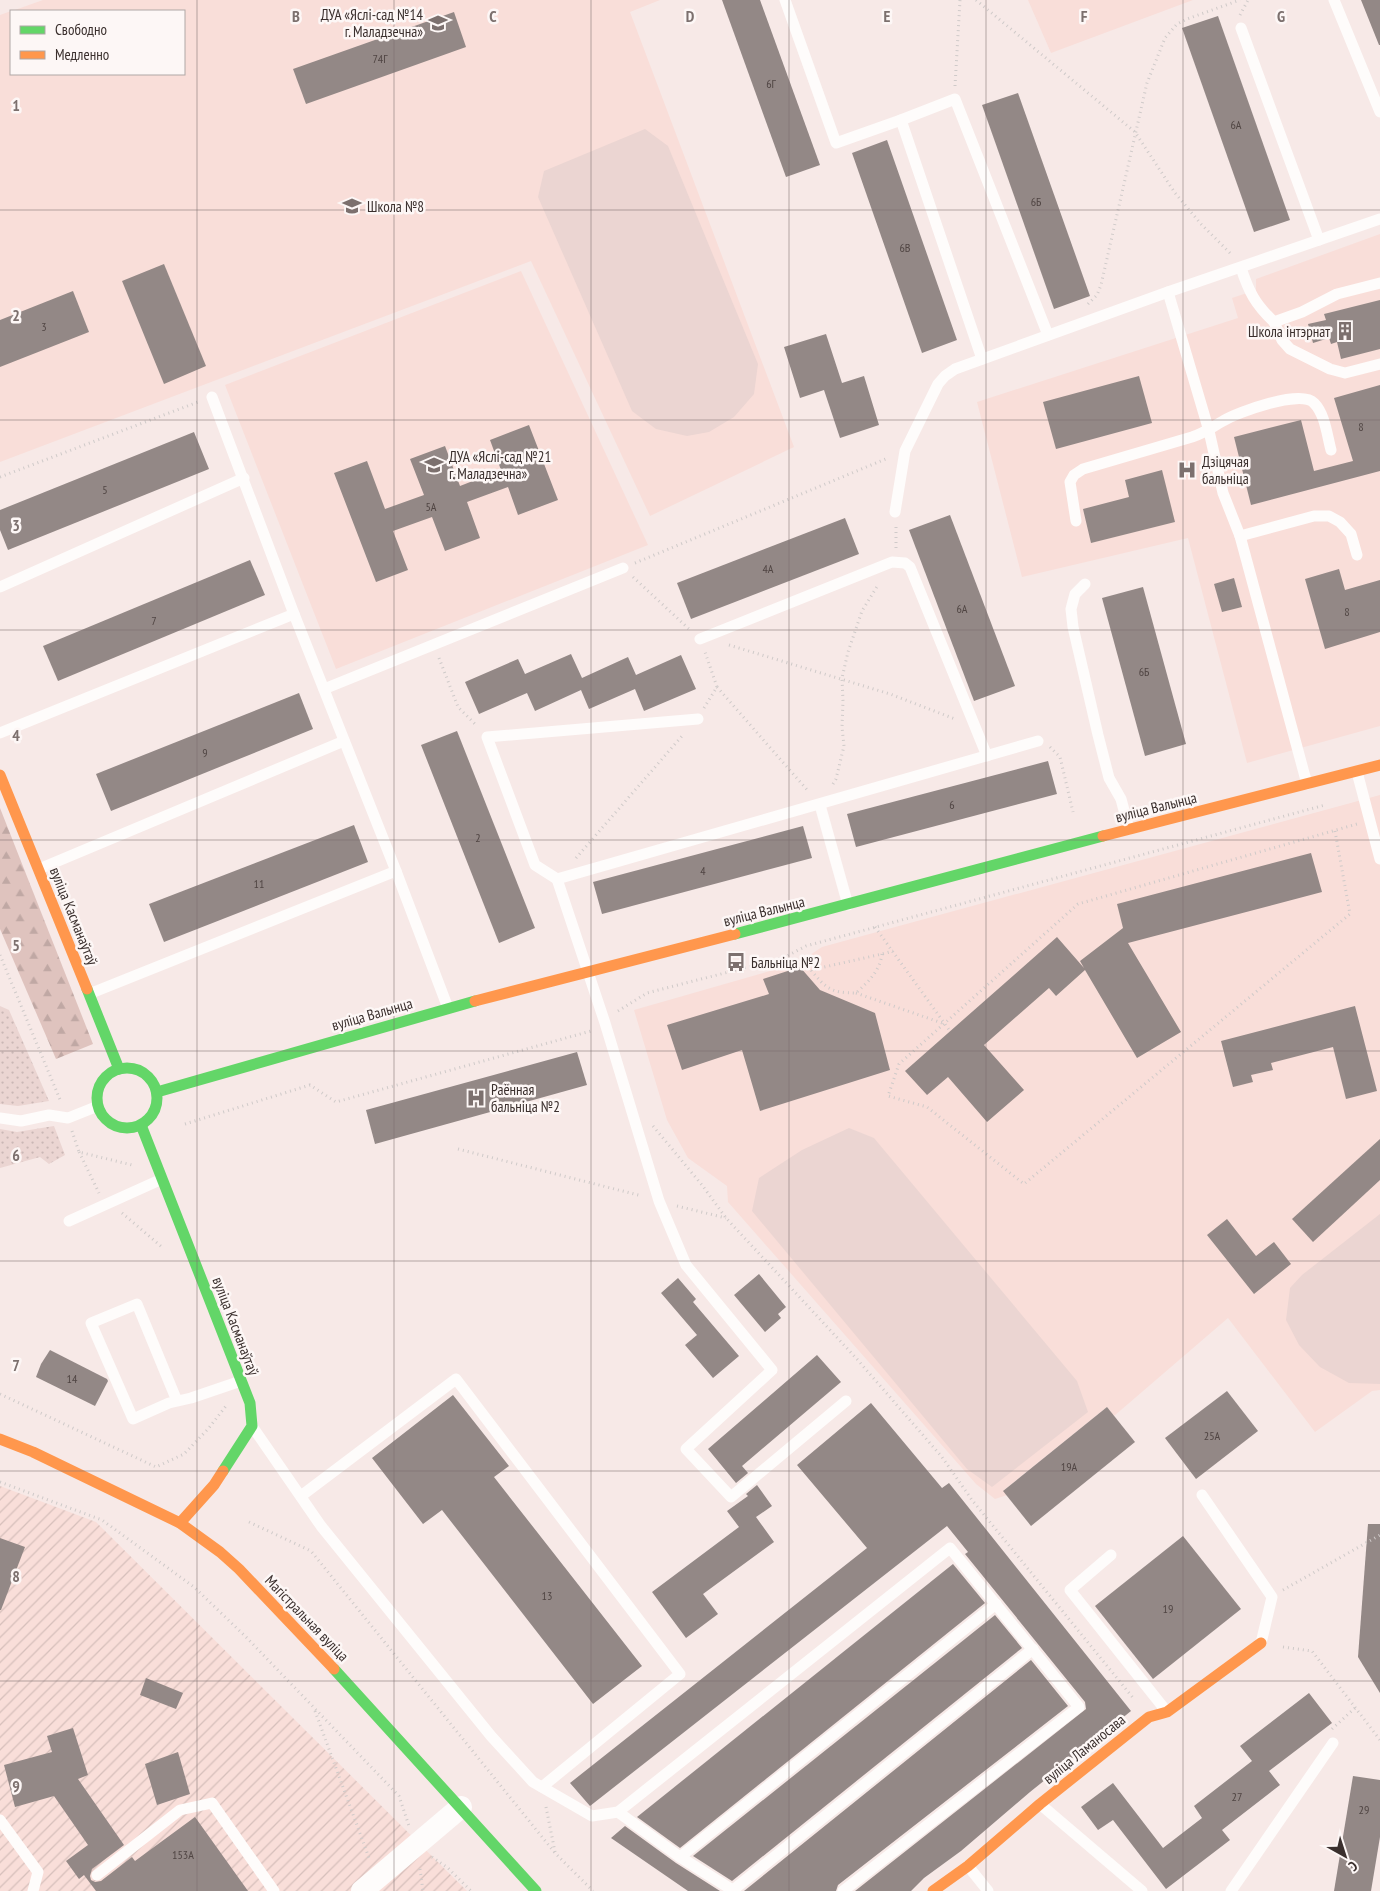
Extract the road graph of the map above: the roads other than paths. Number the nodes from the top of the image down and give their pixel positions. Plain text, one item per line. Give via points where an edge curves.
1 (785, 0) edge
2 (1334, 0) edge
3 (1241, 28) dead end
4 (1380, 112) edge
5 (901, 120) junction
6 (1380, 219) edge
7 (1319, 240) junction
8 (1241, 268) junction
9 (1380, 283) edge
10 (1168, 292) junction
11 (1274, 322) junction
12 (1048, 335) junction
13 (982, 359) junction
14 (1380, 364) edge
15 (212, 396) road end
16 (1209, 430) junction
17 (1331, 450) dead end
18 (244, 478) junction
19 (895, 512) road end
20 (1076, 520) dead end
21 (1240, 536) junction
22 (1357, 555) dead end
23 (623, 568) road end
24 (1086, 584) dead end
25 (0, 587) edge
26 (294, 614) junction
27 (702, 638) road end
28 (324, 689) junction
29 (698, 719) dead end
30 (0, 733) edge
31 (344, 740) junction
32 (1038, 741) road end
33 (987, 756) junction
34 (1380, 765) edge
35 (1356, 772) junction
36 (0, 774) edge
37 (1307, 784) junction
38 (820, 804) junction
39 (1129, 829) junction
40 (1380, 858) edge
41 (39, 869) junction
42 (396, 871) junction
43 (557, 879) junction
44 (848, 905) junction
45 (589, 972) junction
46 (90, 994) junction
47 (448, 1008) junction
48 (119, 1070) junction
49 (157, 1092) junction
50 (98, 1106) junction
51 (0, 1118) edge
52 (141, 1125) junction
53 (163, 1178) junction
54 (70, 1221) dead end
55 (241, 1380) junction
56 (177, 1401) junction
57 (846, 1401) dead end
58 (252, 1426) junction
59 (0, 1439) edge
60 (1202, 1494) dead end
61 (301, 1496) junction
62 (180, 1523) junction
63 (1111, 1555) dead end
64 (996, 1604) junction
65 (1260, 1643) joint
66 (1033, 1649) junction
67 (1167, 1712) junction
68 (1333, 1743) road end
69 (542, 1787) junction
70 (1040, 1804) junction
71 (460, 1807) junction
72 (618, 1812) junction
73 (0, 1820) edge
74 (680, 1857) junction
75 (968, 1866) junction
76 (97, 1874) dead end
77 (33, 1891) edge
78 (274, 1891) edge
79 (362, 1891) edge
80 (536, 1891) edge
81 (734, 1891) edge
82 (843, 1891) edge
83 (933, 1891) edge
84 (988, 1891) edge
85 (1142, 1891) edge
86 (1231, 1891) edge

1 - 5 lane via 836,143
2 - 4 lane
3 - 7 lane
5 - 12 lane via 955,99
5 - 13 lane
6 - 7 lane
7 - 8 lane
8 - 10 lane
8 - 11 lane via 1249,292
9 - 11 lane via 1337,294
10 - 12 lane
10 - 16 lane
11 - 14 lane via 1290,349 1330,369 1345,373
12 - 13 lane
13 - 19 lane via 955,369 938,384 905,452
15 - 18 lane
16 - 17 lane via 1239,413 1304,398 1313,402 1321,414
16 - 20 lane via 1192,438 1103,462 1074,475 1070,482
16 - 21 lane via 1223,493
18 - 25 lane
18 - 26 lane
21 - 22 lane via 1314,516 1329,516 1351,534
21 - 37 lane
23 - 28 lane
24 - 39 lane via 1075,594 1071,609 1073,627 1110,778
26 - 28 lane
26 - 30 lane
27 - 33 lane via 892,562 905,563 910,567
28 - 31 lane
29 - 43 lane via 487,737 535,865
31 - 41 lane
31 - 42 lane
32 - 33 lane
33 - 38 lane
34 - 35 street, вуліца Валынца
35 - 37 street, вуліца Валынца
35 - 40 lane
36 - 41 street, вуліца Касманаўтаў
37 - 39 street, вуліца Валынца
38 - 43 lane
38 - 44 lane
39 - 44 street, вуліца Валынца
41 - 46 street, вуліца Касманаўтаў
42 - 46 lane
42 - 47 lane
43 - 45 lane
44 - 45 street, вуліца Валынца
45 - 47 street, вуліца Валынца
45 - 57 lane via 658,1201 686,1265 772,1370 686,1449 731,1497
46 - 48 street, вуліца Касманаўтаў
47 - 49 street, вуліца Валынца
48 - 49 street via 142,1072
48 - 50 street via 105,1078 97,1097
49 - 52 street via 152,1116
50 - 51 lane via 68,1118 49,1115 21,1120
50 - 52 street via 102,1115 117,1126
52 - 53 street, вуліца Касманаўтаў
53 - 54 lane
53 - 55 street, вуліца Касманаўтаў
55 - 56 lane
55 - 58 street, вуліца Касманаўтаў via 250,1403
56 - 56 lane via 137,1304 91,1323 133,1419
58 - 61 lane
58 - 62 street via 214,1485
59 - 62 street, Магістральная вуліца
60 - 65 lane via 1272,1597
61 - 69 lane via 321,1526 491,1736 533,1782
61 - 69 lane via 456,1379 680,1674
62 - 71 street, Магістральная вуліца via 239,1569
63 - 67 lane via 1070,1590
64 - 66 lane
64 - 72 lane via 950,1548
64 - 74 lane
65 - 67 street, вуліца Ламаносава
66 - 81 lane
66 - 82 lane via 1079,1707
67 - 70 street, вуліца Ламаносава via 1149,1717
68 - 86 lane
69 - 72 lane via 592,1816
70 - 75 street, вуліца Ламаносава
70 - 85 lane
71 - 79 street
71 - 80 street, Магістральная вуліца
72 - 74 lane
73 - 77 lane via 38,1872
74 - 81 lane
75 - 83 street, вуліца Ламаносава
75 - 84 lane
76 - 78 lane via 180,1810 212,1803

